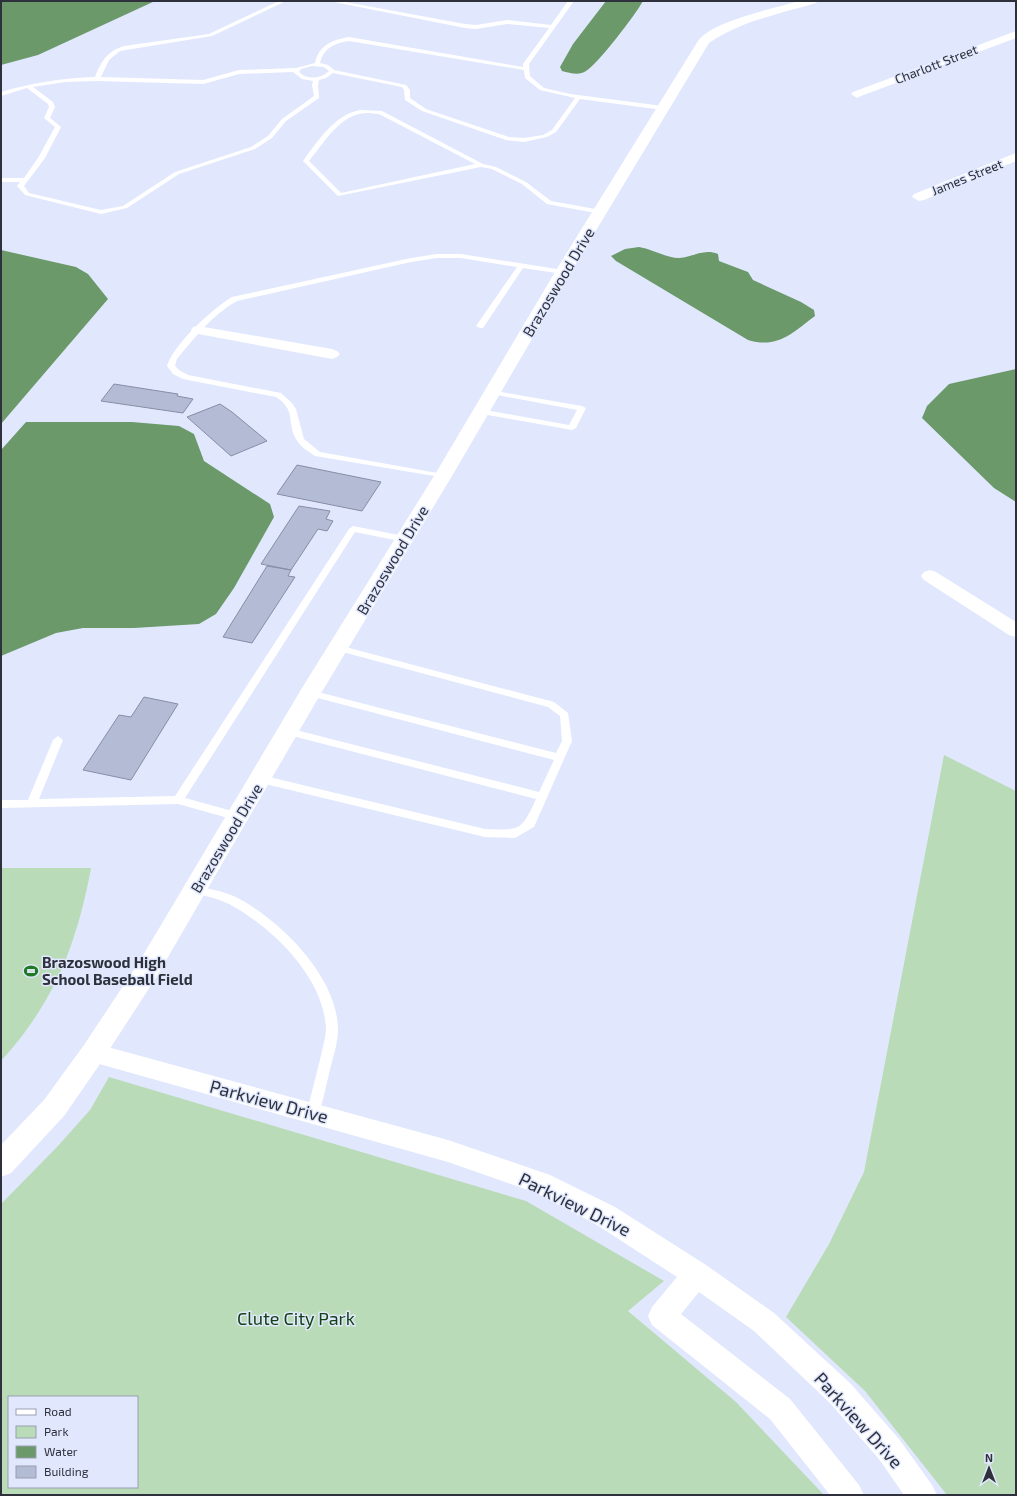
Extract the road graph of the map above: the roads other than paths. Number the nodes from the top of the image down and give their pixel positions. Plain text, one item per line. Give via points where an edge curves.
1 (283, 1) edge
2 (332, 1) edge
3 (572, 1) edge
4 (812, 1) edge
5 (552, 27) junction
6 (1016, 34) edge
7 (317, 64) junction
8 (526, 69) junction
9 (297, 70) junction
10 (332, 71) junction
11 (317, 78) junction
12 (97, 79) junction
13 (28, 86) junction
14 (1, 94) edge
15 (857, 94) dead end
16 (579, 97) junction
17 (663, 108) junction
18 (1016, 157) edge
19 (481, 165) junction
20 (1, 180) edge
21 (26, 180) junction
22 (919, 197) dead end
23 (601, 212) junction
24 (521, 266) junction
25 (563, 272) junction
26 (480, 326) dead end
27 (198, 330) junction
28 (332, 354) dead end
29 (492, 392) junction
30 (480, 411) junction
31 (443, 476) junction
32 (404, 539) junction
33 (930, 576) dead end
34 (1016, 632) edge
35 (338, 648) junction
36 (310, 693) junction
37 (288, 732) junction
38 (58, 740) dead end
39 (560, 758) junction
40 (261, 779) junction
41 (542, 797) junction
42 (178, 800) junction
43 (32, 803) junction
44 (1, 804) edge
45 (239, 817) junction
46 (195, 889) junction
47 (93, 1053) junction
48 (313, 1112) junction
49 (1, 1164) edge
50 (697, 1274) junction
51 (850, 1495) edge
52 (922, 1495) edge

1 - 12 lane via 210,35 114,51 108,56
2 - 5 lane via 465,26 476,27 507,22
3 - 5 lane
4 - 17 street, Brazoswood Drive via 729,27 704,41
5 - 8 lane via 526,64
6 - 15 street, Charlott Street
7 - 8 lane via 320,53 328,46 336,41 354,39
7 - 9 lane via 303,66
7 - 10 lane
8 - 16 lane via 527,77 542,89
9 - 11 lane via 301,77
9 - 12 lane via 239,72 203,82
10 - 11 lane via 327,76
10 - 16 lane via 404,86 407,90 406,99 424,110 508,139 524,140 549,134
11 - 21 lane via 317,96 284,120 270,137 253,148 177,173 126,207 101,212 71,206 27,194 20,186
12 - 13 lane via 65,80
13 - 14 lane
13 - 21 lane via 51,103 47,118 58,127 47,151
16 - 17 lane
17 - 23 street, Brazoswood Drive
18 - 22 street, James Street
19 - 19 lane via 340,195 306,161 341,121 349,115 364,111 380,112
19 - 23 lane via 494,168 524,183 549,203
20 - 21 lane
23 - 25 street, Brazoswood Drive
24 - 25 lane
24 - 26 lane
24 - 27 lane via 462,256 412,260 235,299 223,304
25 - 29 street, Brazoswood Drive
27 - 28 street
27 - 31 lane via 173,359 172,366 176,372 186,377 278,395 294,408 300,438 307,447 318,454
29 - 30 street, Brazoswood Drive
29 - 30 lane via 582,408 572,428
30 - 31 street, Brazoswood Drive
31 - 32 street, Brazoswood Drive
32 - 35 street, Brazoswood Drive
32 - 42 lane via 353,529
33 - 34 street
35 - 36 street, Brazoswood Drive
35 - 39 lane via 551,704 565,715 567,742
36 - 37 street, Brazoswood Drive
36 - 39 lane
37 - 40 street, Brazoswood Drive
37 - 41 lane
38 - 43 lane
39 - 41 lane
40 - 41 lane via 485,833 515,834 530,824
40 - 45 street, Brazoswood Drive
42 - 43 lane
42 - 45 lane
43 - 44 lane
45 - 46 street, Brazoswood Drive
46 - 47 street, Brazoswood Drive
46 - 48 lane via 232,900 276,931 297,953 328,1004 332,1029
47 - 48 street, Parkview Drive
47 - 49 street, Brazoswood Drive via 54,1108
48 - 50 street, Parkview Drive via 448,1151 540,1183 606,1216
50 - 51 street via 662,1316 780,1409
50 - 52 street, Parkview Drive via 764,1322 842,1394 889,1449

